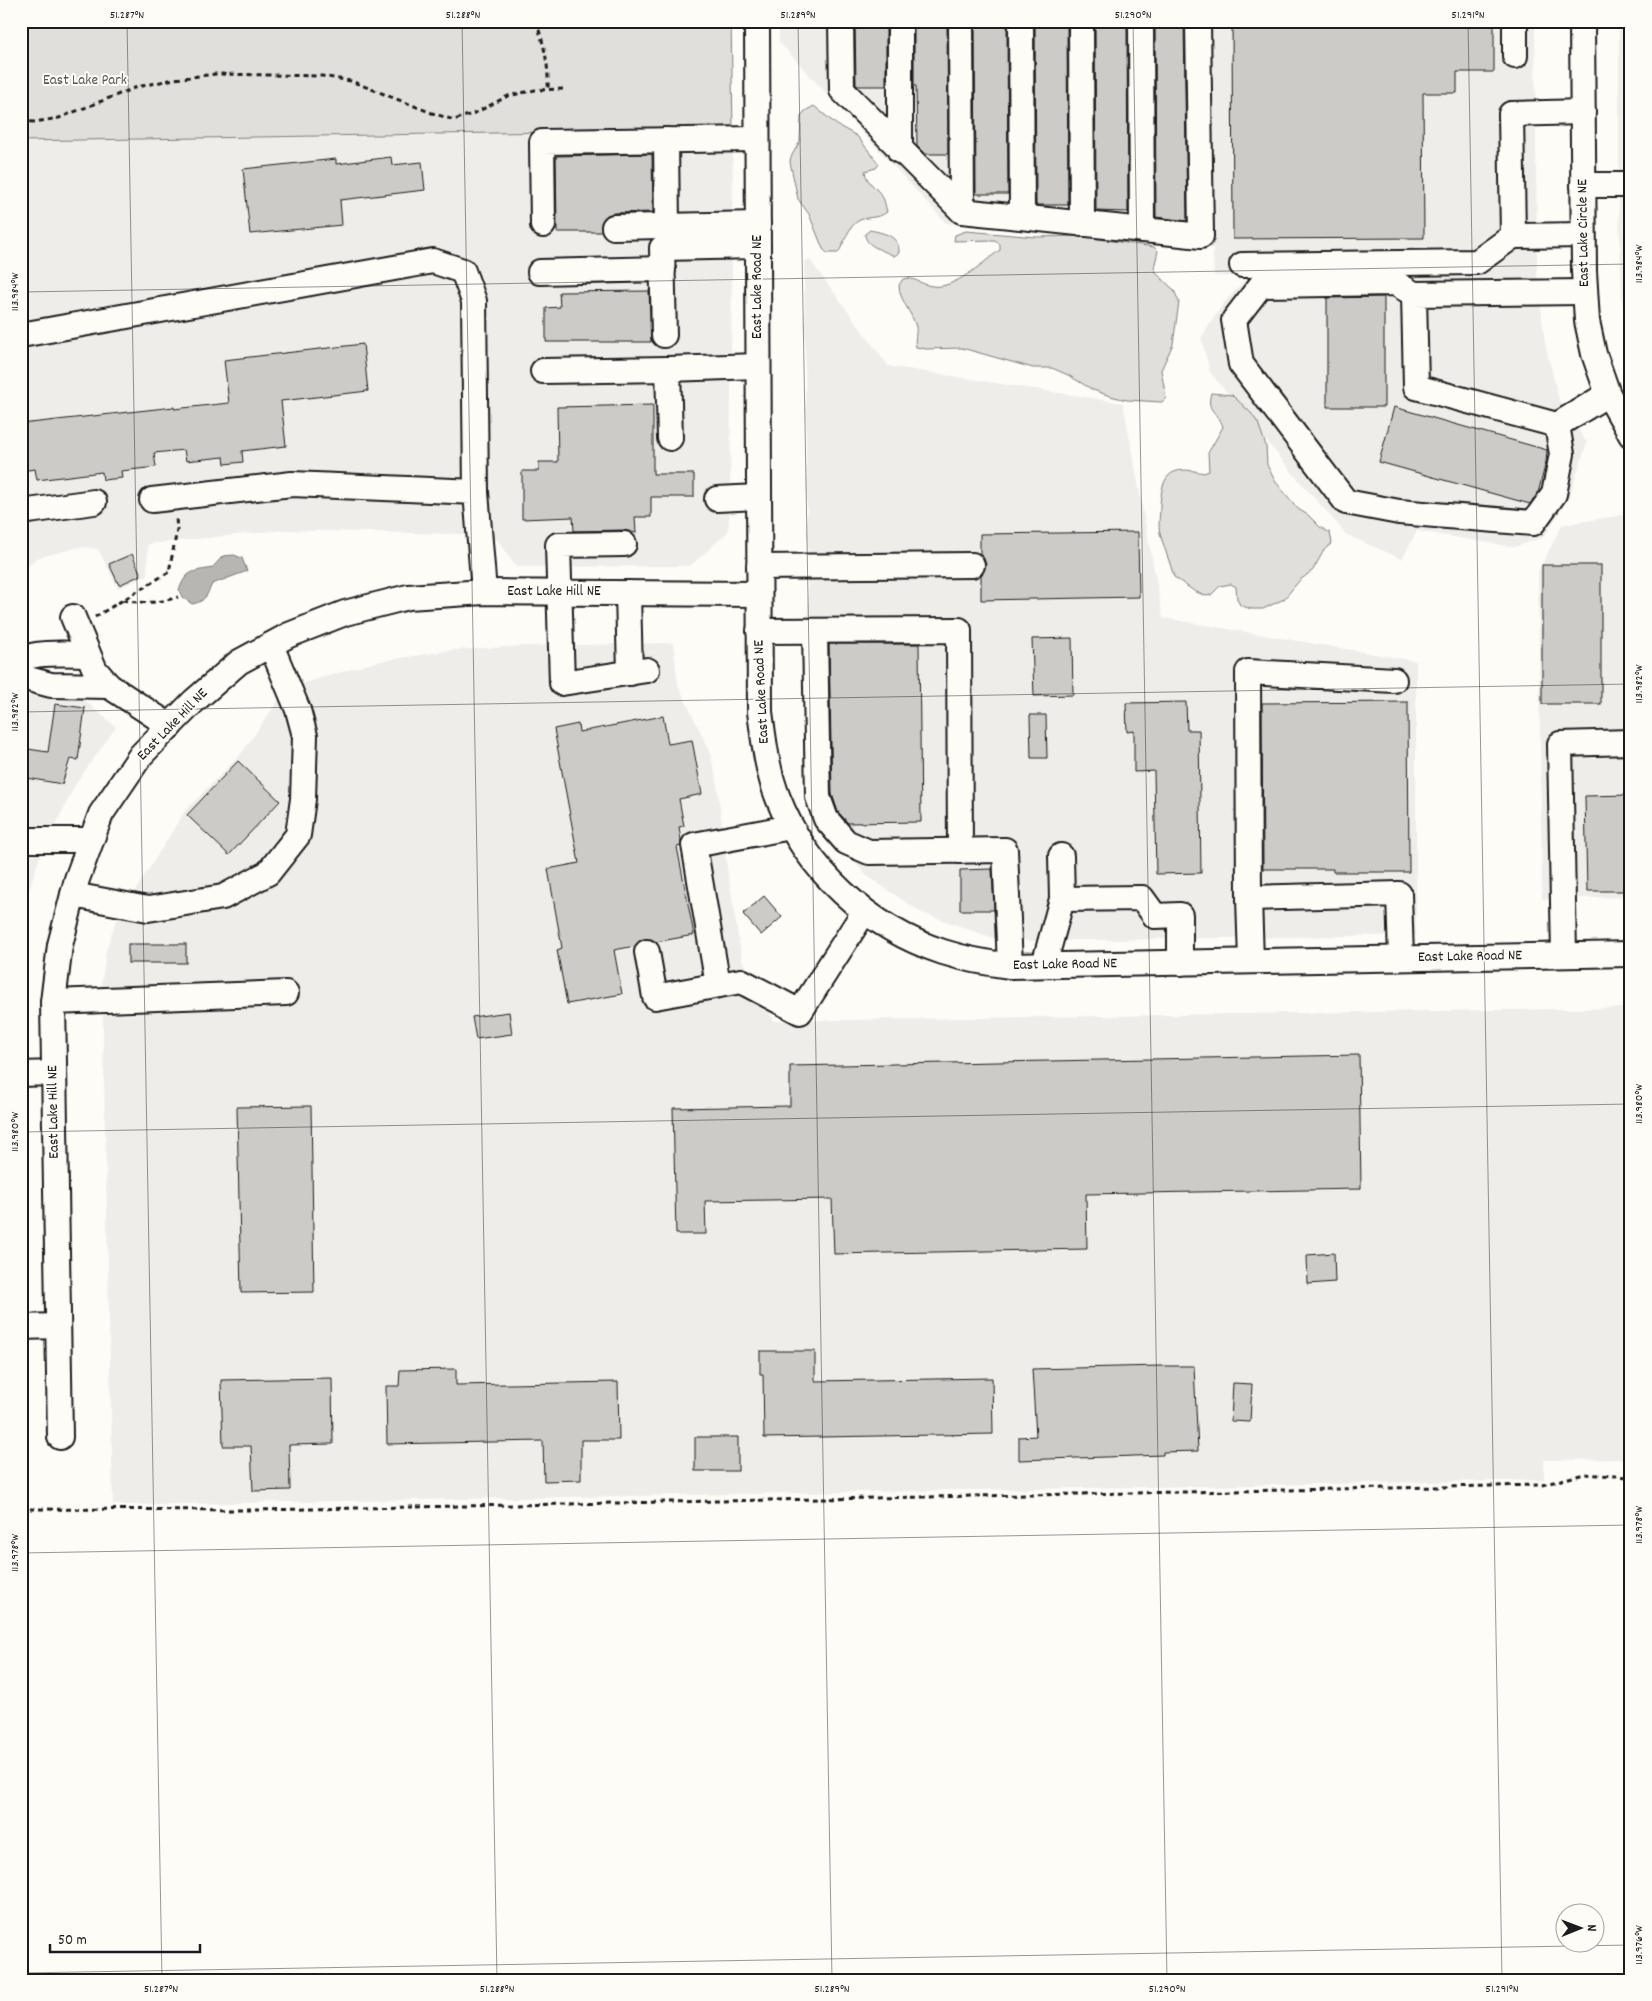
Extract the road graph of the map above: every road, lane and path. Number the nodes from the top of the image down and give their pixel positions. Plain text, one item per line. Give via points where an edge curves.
1 (536, 21) edge
2 (757, 21) edge
3 (841, 21) edge
4 (900, 21) edge
5 (961, 21) edge
6 (1020, 21) edge
7 (1081, 21) edge
8 (1141, 21) edge
9 (1198, 21) edge
10 (1515, 21) edge
11 (1582, 21) edge
12 (1515, 56) dead end
13 (548, 89) junction
14 (564, 89) dead end
15 (1583, 112) junction
16 (21, 121) edge
17 (758, 139) junction
18 (666, 140) junction
19 (900, 151) junction
20 (1583, 185) junction
21 (1631, 185) edge
22 (962, 211) junction
23 (1022, 217) junction
24 (1082, 224) junction
25 (543, 225) dead end
26 (667, 226) junction
27 (614, 227) dead end
28 (1142, 230) junction
29 (1583, 234) junction
30 (758, 235) junction
31 (1513, 236) junction
32 (1242, 265) dead end
33 (662, 269) junction
34 (540, 272) dead end
35 (1584, 292) junction
36 (1414, 294) junction
37 (21, 334) edge
38 (664, 335) dead end
39 (758, 366) junction
40 (668, 369) junction
41 (543, 371) dead end
42 (1608, 394) junction
43 (1557, 425) junction
44 (1631, 435) edge
45 (670, 438) dead end
46 (476, 492) junction
47 (758, 497) junction
48 (164, 499) joint
49 (718, 499) dead end
50 (94, 502) dead end
51 (21, 512) edge
52 (624, 544) dead end
53 (972, 565) dead end
54 (759, 567) junction
55 (484, 592) junction
56 (559, 592) junction
57 (628, 592) junction
58 (759, 594) junction
59 (178, 597) dead end
60 (122, 600) junction
61 (75, 622) joint
62 (759, 631) junction
63 (815, 632) junction
64 (271, 645) junction
65 (87, 654) junction
66 (21, 660) edge
67 (21, 677) edge
68 (1394, 680) dead end
69 (109, 686) junction
70 (170, 726) junction
71 (1631, 742) edge
72 (791, 827) junction
73 (21, 840) edge
74 (91, 840) junction
75 (960, 851) junction
76 (1061, 856) dead end
77 (72, 895) junction
78 (1249, 898) junction
79 (1062, 899) junction
80 (864, 912) junction
81 (647, 952) dead end
82 (1631, 954) edge
83 (1564, 955) junction
84 (1400, 958) junction
85 (1251, 961) junction
86 (1180, 963) junction
87 (1044, 965) junction
88 (1010, 966) junction
89 (718, 985) junction
90 (286, 993) dead end
91 (53, 1002) junction
92 (54, 1073) junction
93 (21, 1074) edge
94 (58, 1326) junction
95 (21, 1327) edge
96 (60, 1437) dead end
97 (1631, 1477) edge
98 (21, 1509) edge

1 - 13 path via 549,69
2 - 17 street, East Lake Road NE
3 - 19 street via 842,90
4 - 19 street
5 - 22 street
6 - 23 street
7 - 24 street
8 - 28 street
9 - 28 street via 1201,236
10 - 12 street
11 - 15 street, East Lake Circle NE
13 - 14 path
13 - 16 path via 508,96 454,120 351,81 322,76 216,74 136,88 59,118
15 - 20 street, East Lake Circle NE
15 - 31 street via 1511,114
17 - 18 street
17 - 30 street, East Lake Road NE
18 - 25 street via 542,142
18 - 26 street
19 - 22 street
20 - 21 street
20 - 29 street, East Lake Circle NE
22 - 23 street
23 - 24 street
24 - 28 street
26 - 27 street
26 - 30 street
29 - 31 street
29 - 35 street, East Lake Circle NE
30 - 33 street via 662,248
30 - 39 street, East Lake Road NE
31 - 32 street via 1477,262
33 - 34 street
33 - 38 street
35 - 36 street
35 - 42 street, East Lake Circle NE via 1594,354
36 - 43 street via 1416,387
36 - 43 street via 1395,283 1261,285 1234,320 1241,364 1346,502 1399,512 1533,522 1554,494 1562,454
37 - 46 street via 434,261 463,271 474,301
39 - 40 street
39 - 47 street, East Lake Road NE
40 - 41 street
40 - 45 street
42 - 43 street
42 - 44 street, East Lake Circle NE
46 - 48 street via 292,484
46 - 55 street
47 - 49 street
47 - 54 street, East Lake Road NE
48 - 60 path via 177,530 169,572
50 - 51 street
52 - 56 street via 558,545
53 - 54 street
54 - 58 street, East Lake Road NE
55 - 56 street, East Lake Hill NE
55 - 64 street, East Lake Hill NE via 408,597 346,613
56 - 57 street, East Lake Hill NE
56 - 57 street via 562,683 639,671
57 - 58 street, East Lake Hill NE
58 - 62 street, East Lake Road NE
59 - 60 path via 140,604
60 - 61 path
61 - 65 street
62 - 63 street
62 - 72 street, East Lake Road NE via 764,749 777,797
63 - 75 street via 818,798 826,819 846,842 869,852
63 - 75 street via 959,630
64 - 70 street, East Lake Hill NE via 239,662
64 - 77 street via 298,710 305,736 298,835 268,873 223,897 148,909
65 - 66 street via 52,654
65 - 69 street
67 - 69 street via 51,685
68 - 78 street via 1248,672
69 - 70 street
70 - 74 street, East Lake Hill NE via 141,755 101,814
71 - 83 street via 1560,744
72 - 80 street, East Lake Road NE via 824,875
72 - 89 street via 694,845
73 - 74 street
74 - 77 street, East Lake Hill NE
75 - 88 street via 1005,850
76 - 79 street
77 - 91 street, East Lake Hill NE via 60,945
78 - 84 street via 1399,894
78 - 85 street
79 - 86 street via 1142,898 1156,916 1180,915
79 - 87 street
80 - 88 street, East Lake Road NE via 904,936 941,952
80 - 89 street via 800,1012 741,981
81 - 89 street via 655,997
82 - 83 street, East Lake Road NE
83 - 84 street, East Lake Road NE
84 - 85 street, East Lake Road NE
85 - 86 street, East Lake Road NE
86 - 87 street, East Lake Road NE
87 - 88 street, East Lake Road NE
90 - 91 street
91 - 92 street, East Lake Hill NE
92 - 93 street
92 - 94 street, East Lake Hill NE
94 - 95 street
94 - 96 street, East Lake Hill NE
97 - 98 path via 1584,1474 1542,1485 257,1510

